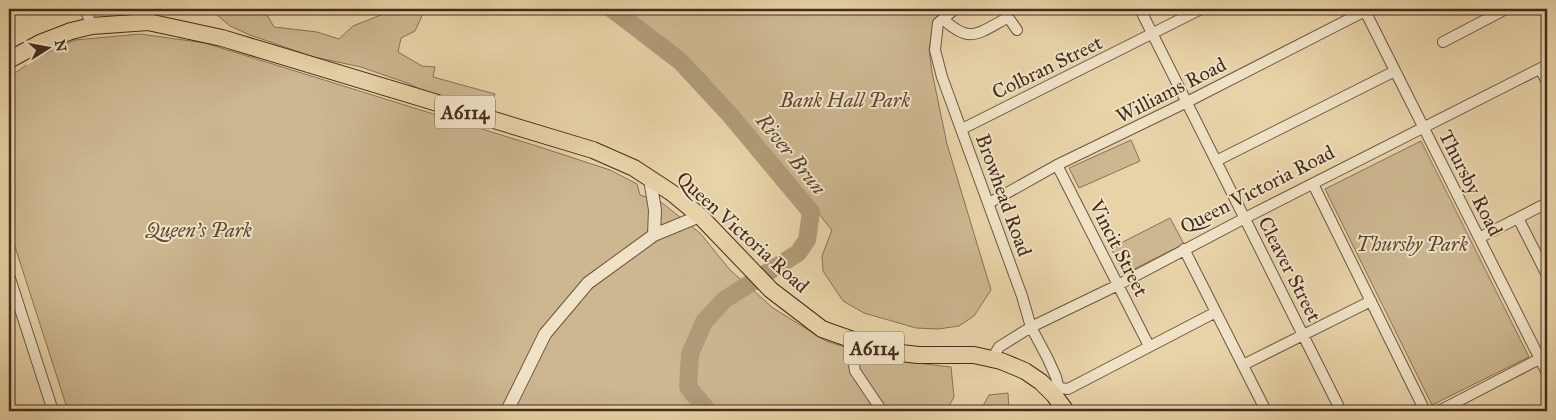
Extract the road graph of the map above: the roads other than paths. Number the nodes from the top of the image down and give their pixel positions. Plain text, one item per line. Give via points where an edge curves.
1 (85, 9) edge
2 (955, 9) edge
3 (1140, 9) edge
4 (1202, 9) edge
5 (1366, 9) edge
6 (1506, 9) edge
7 (943, 19) junction
8 (92, 26) junction
9 (1017, 30) dead end
10 (1153, 34) junction
11 (1443, 42) dead end
12 (9, 60) edge
13 (1544, 67) edge
14 (1395, 71) junction
15 (1547, 82) edge
16 (1187, 102) junction
17 (1424, 128) junction
18 (962, 129) junction
19 (1216, 160) junction
20 (1057, 166) junction
21 (650, 179) junction
22 (1313, 184) junction
23 (989, 202) junction
24 (1547, 203) edge
25 (700, 216) junction
26 (1245, 218) junction
27 (1518, 218) junction
28 (654, 236) junction
29 (1479, 238) junction
30 (1184, 249) junction
31 (9, 274) edge
32 (1547, 275) edge
33 (1118, 285) junction
34 (1371, 302) junction
35 (1216, 312) junction
36 (1031, 327) junction
37 (1303, 334) junction
38 (850, 340) junction
39 (1150, 346) junction
40 (1544, 357) edge
41 (996, 360) junction
42 (1243, 365) junction
43 (1547, 373) edge
44 (1057, 391) junction
45 (54, 411) edge
46 (507, 411) edge
47 (882, 411) edge
48 (1066, 411) edge
49 (1266, 411) edge
50 (1342, 411) edge
51 (1425, 411) edge
52 (1439, 411) edge

1 - 8 street
2 - 7 street
3 - 10 street, Cleaver Street
4 - 10 street, Colbran Street
5 - 14 street, Thursby Road
5 - 16 street, Williams Road
6 - 11 street
7 - 9 street via 964,35 980,32 1006,18
7 - 18 street, Browhead Road via 938,23 935,50
8 - 12 highway, Queen Victoria Road / A6114 via 40,43
8 - 21 highway, Queen Victoria Road / A6114 via 148,22 222,38 593,150 634,168
10 - 16 street, Cleaver Street
10 - 18 street, Colbran Street
13 - 15 street
13 - 17 street, Queen Victoria Road
14 - 17 street, Thursby Road
14 - 19 street
16 - 19 street, Cleaver Street
16 - 20 street, Williams Road
17 - 22 street, Queen Victoria Road
17 - 29 street, Thursby Road
18 - 23 street, Browhead Road
19 - 26 street, Cleaver Street
20 - 23 street, Williams Road
20 - 33 street, Vincit Street
21 - 25 highway, Queen Victoria Road / A6114
21 - 28 street via 655,210
22 - 26 street, Queen Victoria Road
22 - 34 street
23 - 36 street, Browhead Road
24 - 27 street
25 - 28 street
25 - 38 highway, Queen Victoria Road / A6114 via 771,290 822,329
26 - 30 street, Queen Victoria Road
26 - 37 street, Cleaver Street
27 - 29 street
27 - 32 street
28 - 46 street via 588,283 544,334
29 - 40 street, Thursby Road
30 - 33 street, Queen Victoria Road
30 - 35 street
31 - 45 street
33 - 36 street, Queen Victoria Road
33 - 39 street, Vincit Street
34 - 37 street
34 - 51 street
35 - 39 street
35 - 42 street
36 - 41 street, Queen Victoria Road via 999,347
36 - 44 street, Browhead Road via 1048,359
37 - 42 street
37 - 50 street, Cleaver Street
38 - 41 highway, Queen Victoria Road / A6114 via 884,351 974,355
38 - 47 street via 854,371
39 - 44 street via 1068,389
40 - 43 street, Thursby Road
40 - 52 street
41 - 44 highway, A6114
42 - 49 street
44 - 48 highway, A6114

